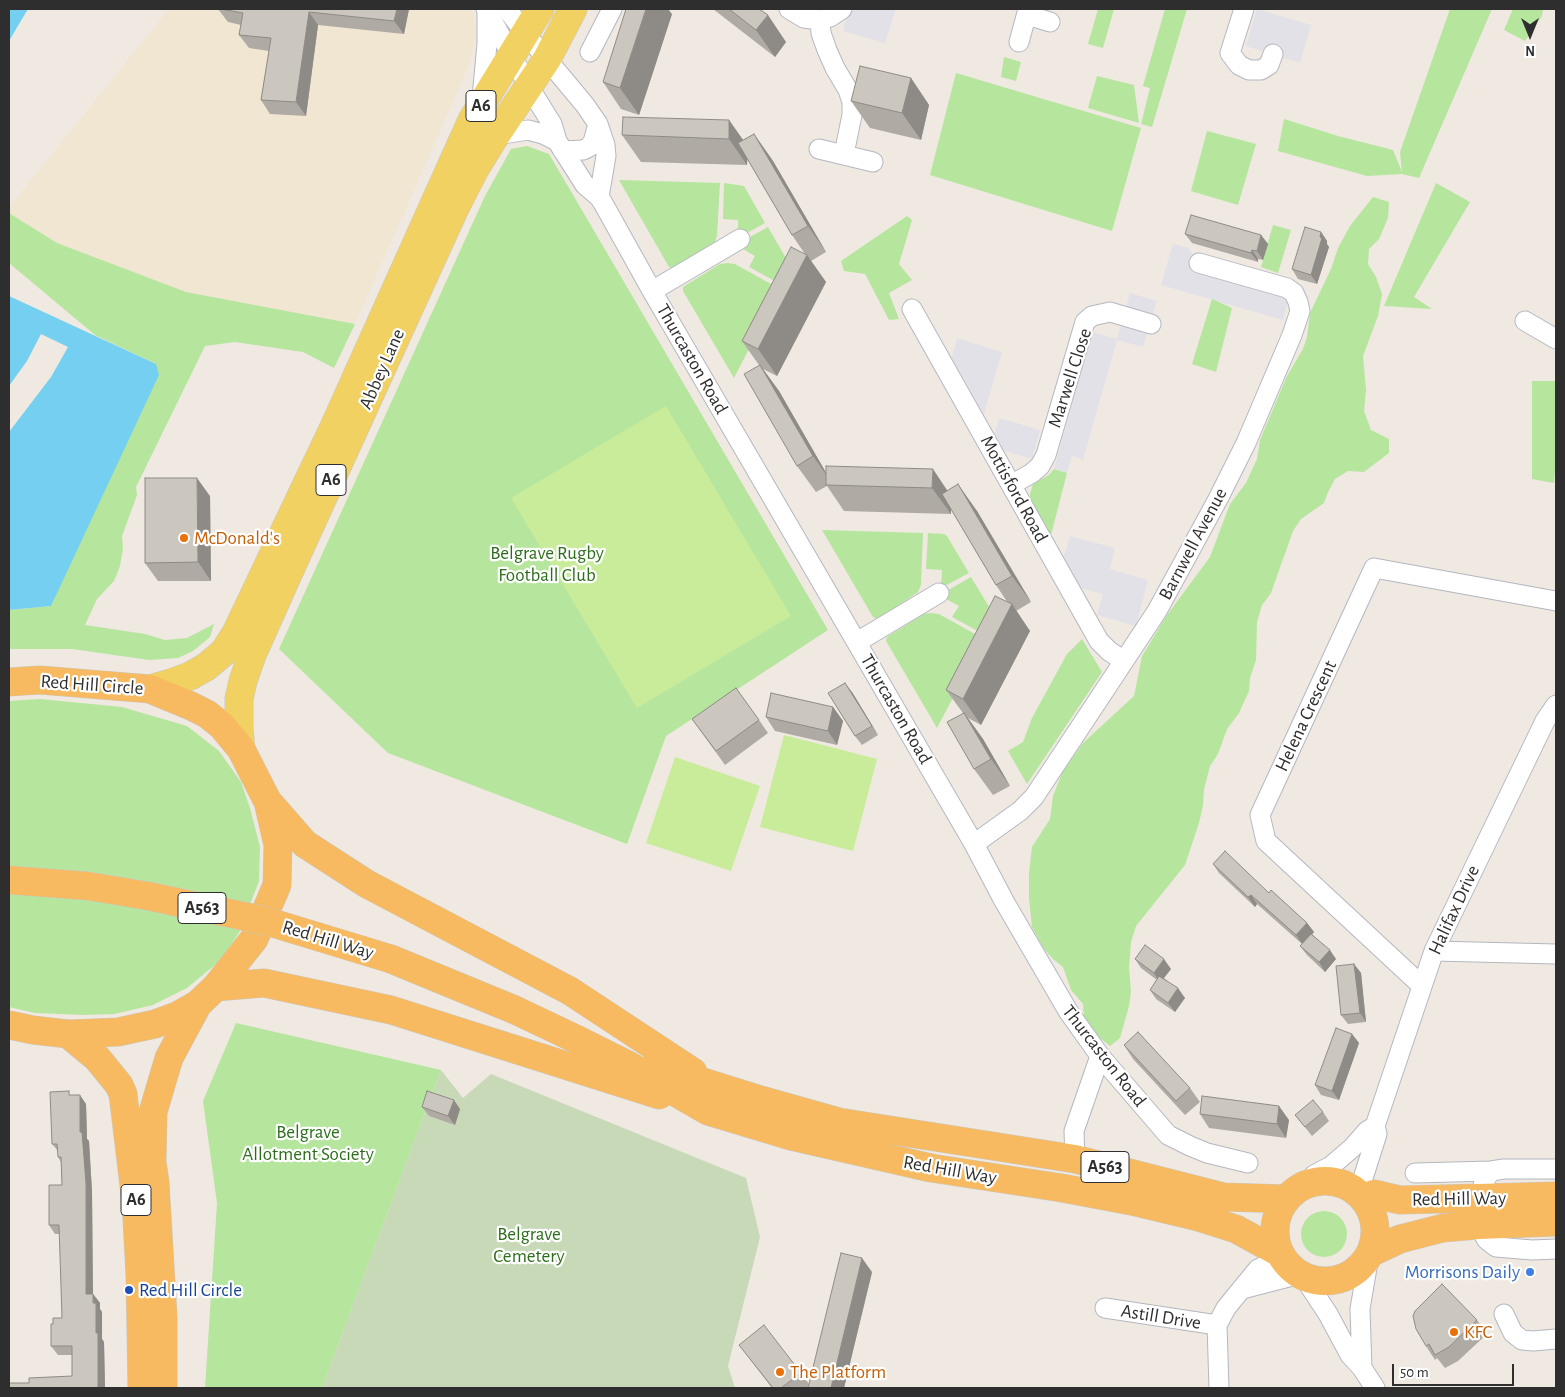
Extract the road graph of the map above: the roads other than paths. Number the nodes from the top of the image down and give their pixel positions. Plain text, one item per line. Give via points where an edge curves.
1 (486, 9) edge
2 (507, 9) edge
3 (540, 9) edge
4 (574, 9) edge
5 (612, 9) edge
6 (789, 9) edge
7 (842, 9) edge
8 (1244, 9) edge
9 (1028, 12) edge
10 (820, 20) junction
11 (1050, 22) dead end
12 (1019, 42) dead end
13 (518, 44) junction
14 (590, 52) dead end
15 (1273, 54) dead end
16 (547, 59) junction
17 (528, 87) junction
18 (481, 106) junction
19 (598, 124) junction
20 (496, 135) junction
21 (560, 146) junction
22 (819, 148) dead end
23 (844, 154) junction
24 (873, 162) dead end
25 (599, 197) junction
26 (740, 239) dead end
27 (1199, 263) dead end
28 (652, 291) junction
29 (912, 309) dead end
30 (1525, 321) dead end
31 (1151, 324) dead end
32 (1556, 339) edge
33 (1011, 485) junction
34 (939, 593) dead end
35 (1556, 601) edge
36 (857, 642) junction
37 (1124, 662) junction
38 (9, 682) edge
39 (150, 689) junction
40 (1556, 705) edge
41 (241, 749) junction
42 (268, 802) junction
43 (974, 844) junction
44 (9, 880) edge
45 (1434, 951) junction
46 (1556, 954) edge
47 (1421, 985) junction
48 (207, 996) junction
49 (9, 1025) edge
50 (68, 1034) junction
51 (1100, 1056) junction
52 (712, 1099) junction
53 (1375, 1126) junction
54 (1075, 1159) junction
55 (1248, 1163) dead end
56 (1556, 1169) edge
57 (1415, 1172) dead end
58 (1491, 1172) junction
59 (1310, 1184) junction
60 (1361, 1196) junction
61 (1556, 1196) edge
62 (1481, 1198) junction
63 (1287, 1199) junction
64 (1556, 1222) edge
65 (1478, 1225) junction
66 (1556, 1249) edge
67 (1370, 1254) junction
68 (1292, 1265) junction
69 (1105, 1308) dead end
70 (1504, 1314) dead end
71 (1217, 1325) junction
72 (1556, 1339) edge
73 (1362, 1368) junction
74 (142, 1388) edge
75 (163, 1388) edge
76 (1219, 1388) edge
77 (1375, 1388) edge

1 - 13 street, Thurcaston Road
1 - 18 street, Thurcaston Road via 487,44
2 - 13 street, Thurcaston Road
3 - 13 main road, Abbey Lane / A6
4 - 16 main road, Abbey Lane / A6
5 - 14 street
6 - 10 street via 804,18
7 - 10 street
8 - 15 street via 1230,53 1239,65 1249,70 1261,70 1270,65
9 - 11 street
9 - 12 street
10 - 23 street via 827,50 852,102
13 - 16 street, Thurcaston Road
13 - 17 street, Thurcaston Road
13 - 18 main road, Abbey Lane / A6
16 - 17 main road, Abbey Lane / A6
16 - 19 street, Thurcaston Road
17 - 20 main road, Abbey Lane / A6
17 - 21 street, Thurcaston Road via 552,124
18 - 39 main road, Abbey Lane / A6 via 236,633 224,652 206,667
19 - 21 street via 589,147 583,150
19 - 25 street, Thurcaston Road via 606,156
20 - 21 street via 528,130 543,134
20 - 41 main road, Abbey Lane / A6 via 455,208 252,655 239,699
21 - 25 street, Thurcaston Road via 585,185
22 - 23 street
23 - 24 street
25 - 28 street, Thurcaston Road
26 - 28 street
27 - 37 street, Barnwell Avenue via 1287,288 1294,293 1300,311 1264,402 1222,491 1157,611
28 - 36 street, Thurcaston Road
29 - 33 street, Mottisford Road
30 - 32 street
31 - 33 street, Marwell Close via 1110,312 1092,316 1085,322 1046,455 1032,473
33 - 37 street, Mottisford Road via 1099,641
34 - 36 street
35 - 47 street, Helena Crescent via 1374,568 1260,815 1266,841
36 - 43 street, Thurcaston Road
37 - 43 street, Barnwell Avenue via 1034,798
38 - 39 highway, Red Hill Circle / A6 via 40,680
39 - 41 highway, Red Hill Circle / A6 via 206,714 222,726
40 - 45 street, Halifax Drive via 1545,721
41 - 42 highway, Red Hill Circle / A6
42 - 48 highway, Red Hill Circle / A6 via 278,845 277,885 254,939
42 - 52 highway via 305,844 368,884 570,991
43 - 51 street, Thurcaston Road via 1068,1011
44 - 52 highway, Red Hill Way / A563, bridge via 88,886 148,896 266,921 391,959 515,1010 628,1065
45 - 46 street
45 - 47 street, Halifax Drive
47 - 53 street, Halifax Drive
48 - 50 highway, Red Hill Circle / A6 via 176,1016 137,1028
48 - 52 highway via 264,983 391,1010 456,1032
48 - 75 highway, A6 via 169,1058 153,1112 152,1162 163,1316
49 - 50 highway, Red Hill Circle / A6
50 - 74 highway, A6 via 97,1058 123,1094 136,1202
51 - 54 street via 1074,1131
51 - 55 street, Thurcaston Road via 1168,1136 1208,1153
52 - 54 highway, Red Hill Way / A563
52 - 68 highway, Red Hill Way / A563 via 791,1136 933,1169 1062,1188 1198,1217 1236,1229
53 - 59 street, Halifax Drive via 1331,1166 1314,1175
53 - 60 street, Halifax Drive via 1377,1134
54 - 63 highway, Red Hill Way / A563 via 1224,1197
56 - 58 street
57 - 58 street
58 - 62 street via 1484,1181
59 - 60 highway via 1333,1182
59 - 63 highway
60 - 62 highway, Red Hill Way via 1374,1194 1400,1200
60 - 67 highway via 1371,1210 1375,1224
61 - 62 highway, Red Hill Way
63 - 68 highway via 1279,1212 1276,1239
64 - 65 highway, Red Hill Way
65 - 66 street via 1496,1248
65 - 67 highway, Red Hill Way via 1444,1228 1409,1237
67 - 68 highway via 1359,1268 1333,1280 1318,1280
67 - 73 street via 1360,1309
68 - 71 street, Astill Drive via 1242,1289
68 - 73 street via 1328,1314 1350,1355
69 - 71 street, Astill Drive
70 - 72 street via 1513,1333 1522,1340
71 - 76 street, Astill Drive
73 - 77 street

